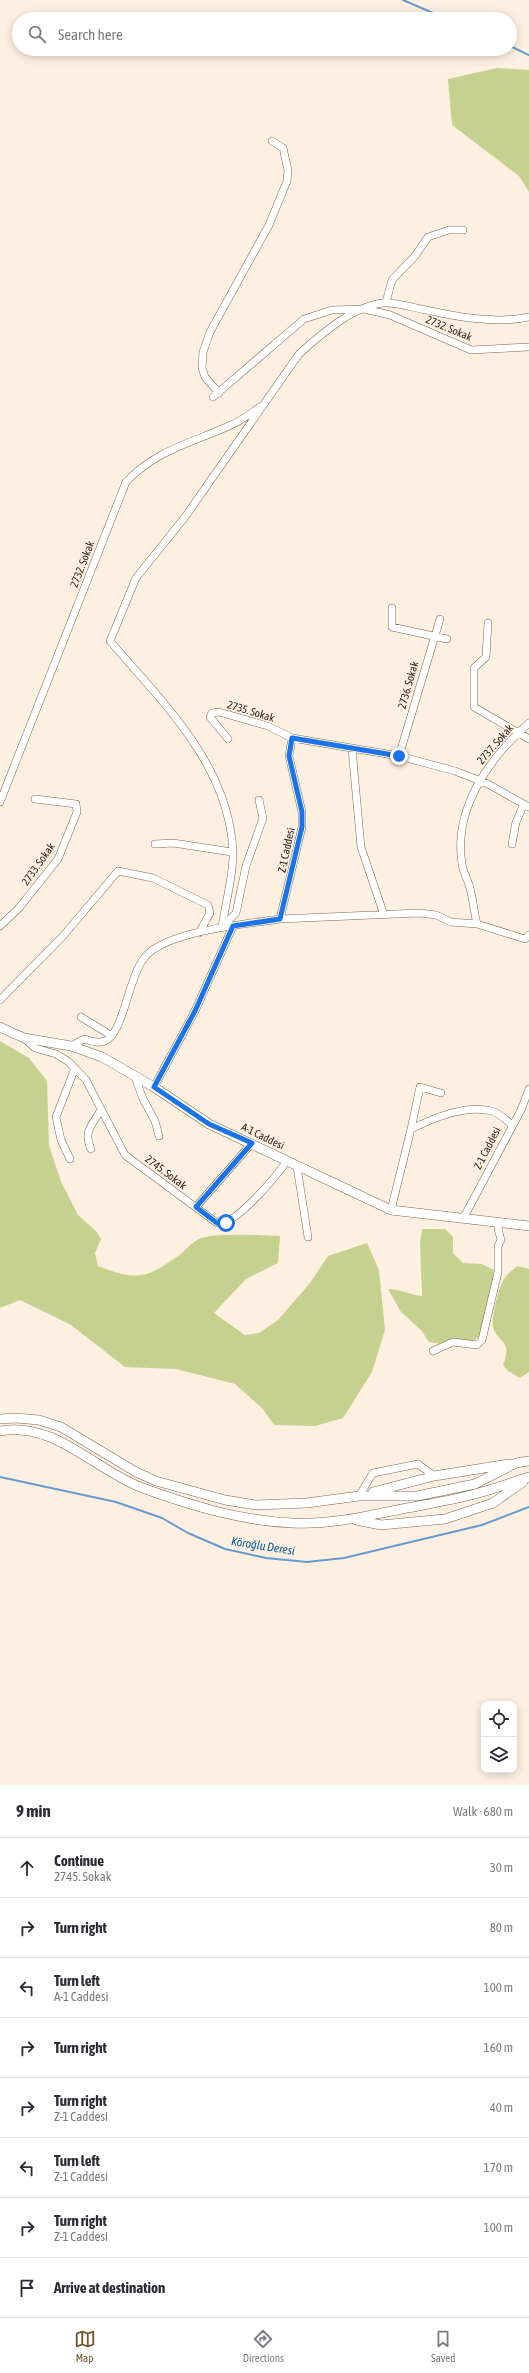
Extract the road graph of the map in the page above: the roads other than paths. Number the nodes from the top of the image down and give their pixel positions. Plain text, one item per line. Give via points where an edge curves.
1 (272, 141) dead end
2 (463, 230) dead end
3 (386, 302) junction
4 (364, 309) junction
5 (529, 317) edge
6 (529, 347) edge
7 (264, 405) junction
8 (392, 608) dead end
9 (440, 619) dead end
10 (488, 623) dead end
11 (435, 636) junction
12 (447, 639) dead end
13 (529, 724) edge
14 (518, 733) junction
15 (292, 738) junction
16 (228, 739) dead end
17 (529, 739) edge
18 (352, 749) junction
19 (399, 756) junction
20 (479, 780) junction
21 (35, 799) dead end
22 (259, 800) dead end
23 (0, 802) edge
24 (527, 806) edge
25 (155, 844) dead end
26 (512, 844) dead end
27 (232, 852) junction
28 (384, 915) junction
29 (280, 919) junction
30 (477, 924) junction
31 (0, 926) edge
32 (233, 926) junction
33 (222, 927) junction
34 (199, 933) junction
35 (529, 934) edge
36 (0, 1000) edge
37 (81, 1016) dead end
38 (0, 1027) edge
39 (112, 1036) junction
40 (24, 1038) junction
41 (71, 1046) junction
42 (75, 1068) junction
43 (135, 1077) junction
44 (154, 1087) junction
45 (529, 1089) edge
46 (441, 1093) dead end
47 (101, 1110) junction
48 (512, 1125) junction
49 (411, 1129) junction
50 (159, 1136) dead end
51 (252, 1143) junction
52 (91, 1149) dead end
53 (70, 1159) dead end
54 (287, 1161) junction
55 (297, 1167) junction
56 (196, 1207) junction
57 (391, 1210) junction
58 (464, 1217) junction
59 (499, 1222) junction
60 (529, 1226) edge
61 (308, 1236) dead end
62 (432, 1351) dead end
63 (0, 1419) edge
64 (0, 1431) edge
65 (529, 1461) edge
66 (516, 1463) junction
67 (434, 1476) junction
68 (529, 1477) edge
69 (358, 1496) junction
70 (353, 1519) junction

1 - 4 street, 2732. Sokak via 283,148 288,181 269,225 210,332 203,352 202,368 205,377 216,395 304,319 332,310
2 - 3 street via 449,230 428,237 415,256 392,280
3 - 4 street, 2732. Sokak
3 - 5 street, 2732. Sokak via 497,320
4 - 6 street, 2732. Sokak via 390,315 471,350
4 - 7 street, 2732. Sokak via 320,335 300,354
7 - 23 street, 2732. Sokak via 233,424 160,453 126,482
7 - 27 street, 2732. Sokak via 185,517 136,578 110,641 186,729 220,789 230,823
8 - 11 street via 392,628
9 - 11 street, 2736. Sokak
10 - 14 street via 486,658 474,668 474,707
11 - 12 street
11 - 19 street, 2736. Sokak
13 - 14 street, 2737. Sokak
14 - 17 street
14 - 20 street, 2737. Sokak
15 - 16 street, 2735. Sokak via 268,726 219,712 212,713 210,717
15 - 18 street
15 - 29 street, Z-1 Caddesi via 289,756 302,812 302,827
18 - 19 street
18 - 28 street via 361,848
19 - 20 street
20 - 24 street
20 - 30 street, 2737. Sokak via 468,805 462,834 462,865
21 - 31 street, 2733. Sokak via 76,804 75,818 62,852 19,908
22 - 33 street via 263,818 248,860 236,913
24 - 26 street via 516,822
25 - 27 street via 173,843
27 - 33 street
28 - 29 street
28 - 30 street via 419,913 436,915 451,922
29 - 32 street
30 - 35 street via 525,939
32 - 33 street
32 - 44 street via 195,1011
33 - 34 street
34 - 36 street via 208,921 211,909 208,905 153,878 118,871 63,936
34 - 39 street via 168,942 145,957 132,980 120,1023
37 - 39 street
38 - 40 main road, A-1 Caddesi
39 - 41 street via 104,1042 84,1039
40 - 41 main road, A-1 Caddesi
40 - 42 street, 2745. Sokak via 35,1048 56,1054
41 - 43 main road, A-1 Caddesi via 102,1057
42 - 47 street, 2745. Sokak via 86,1080
42 - 53 street via 56,1117 61,1140
43 - 44 main road, A-1 Caddesi
43 - 50 street
44 - 51 main road, A-1 Caddesi via 209,1124
45 - 48 street, Z-1 Caddesi
46 - 49 street via 420,1087
47 - 52 street via 88,1133 87,1140
47 - 56 street, 2745. Sokak via 125,1155
48 - 49 street via 492,1111 475,1110 430,1120
48 - 58 street, Z-1 Caddesi
49 - 57 street
51 - 54 main road, A-1 Caddesi
51 - 56 street
54 - 55 main road, A-1 Caddesi
54 - 56 street, 2745. Sokak via 255,1198 226,1223 217,1223
55 - 57 main road, A-1 Caddesi
55 - 61 street
57 - 58 main road, A-1 Caddesi
58 - 59 main road, A-1 Caddesi
59 - 60 main road, A-1 Caddesi
59 - 62 street via 501,1240 498,1246 498,1272 482,1340 477,1345 454,1342
63 - 69 main road via 39,1420 61,1427 136,1472 184,1490 225,1500 256,1505 307,1503
64 - 70 main road via 30,1431 50,1438 139,1486 241,1518 294,1523
65 - 66 main road
66 - 67 main road
66 - 69 main road via 475,1484 442,1491 417,1496
67 - 69 main road
67 - 69 street via 418,1464 373,1473
68 - 70 main road via 472,1495
68 - 70 main road via 493,1503 445,1519 381,1525

